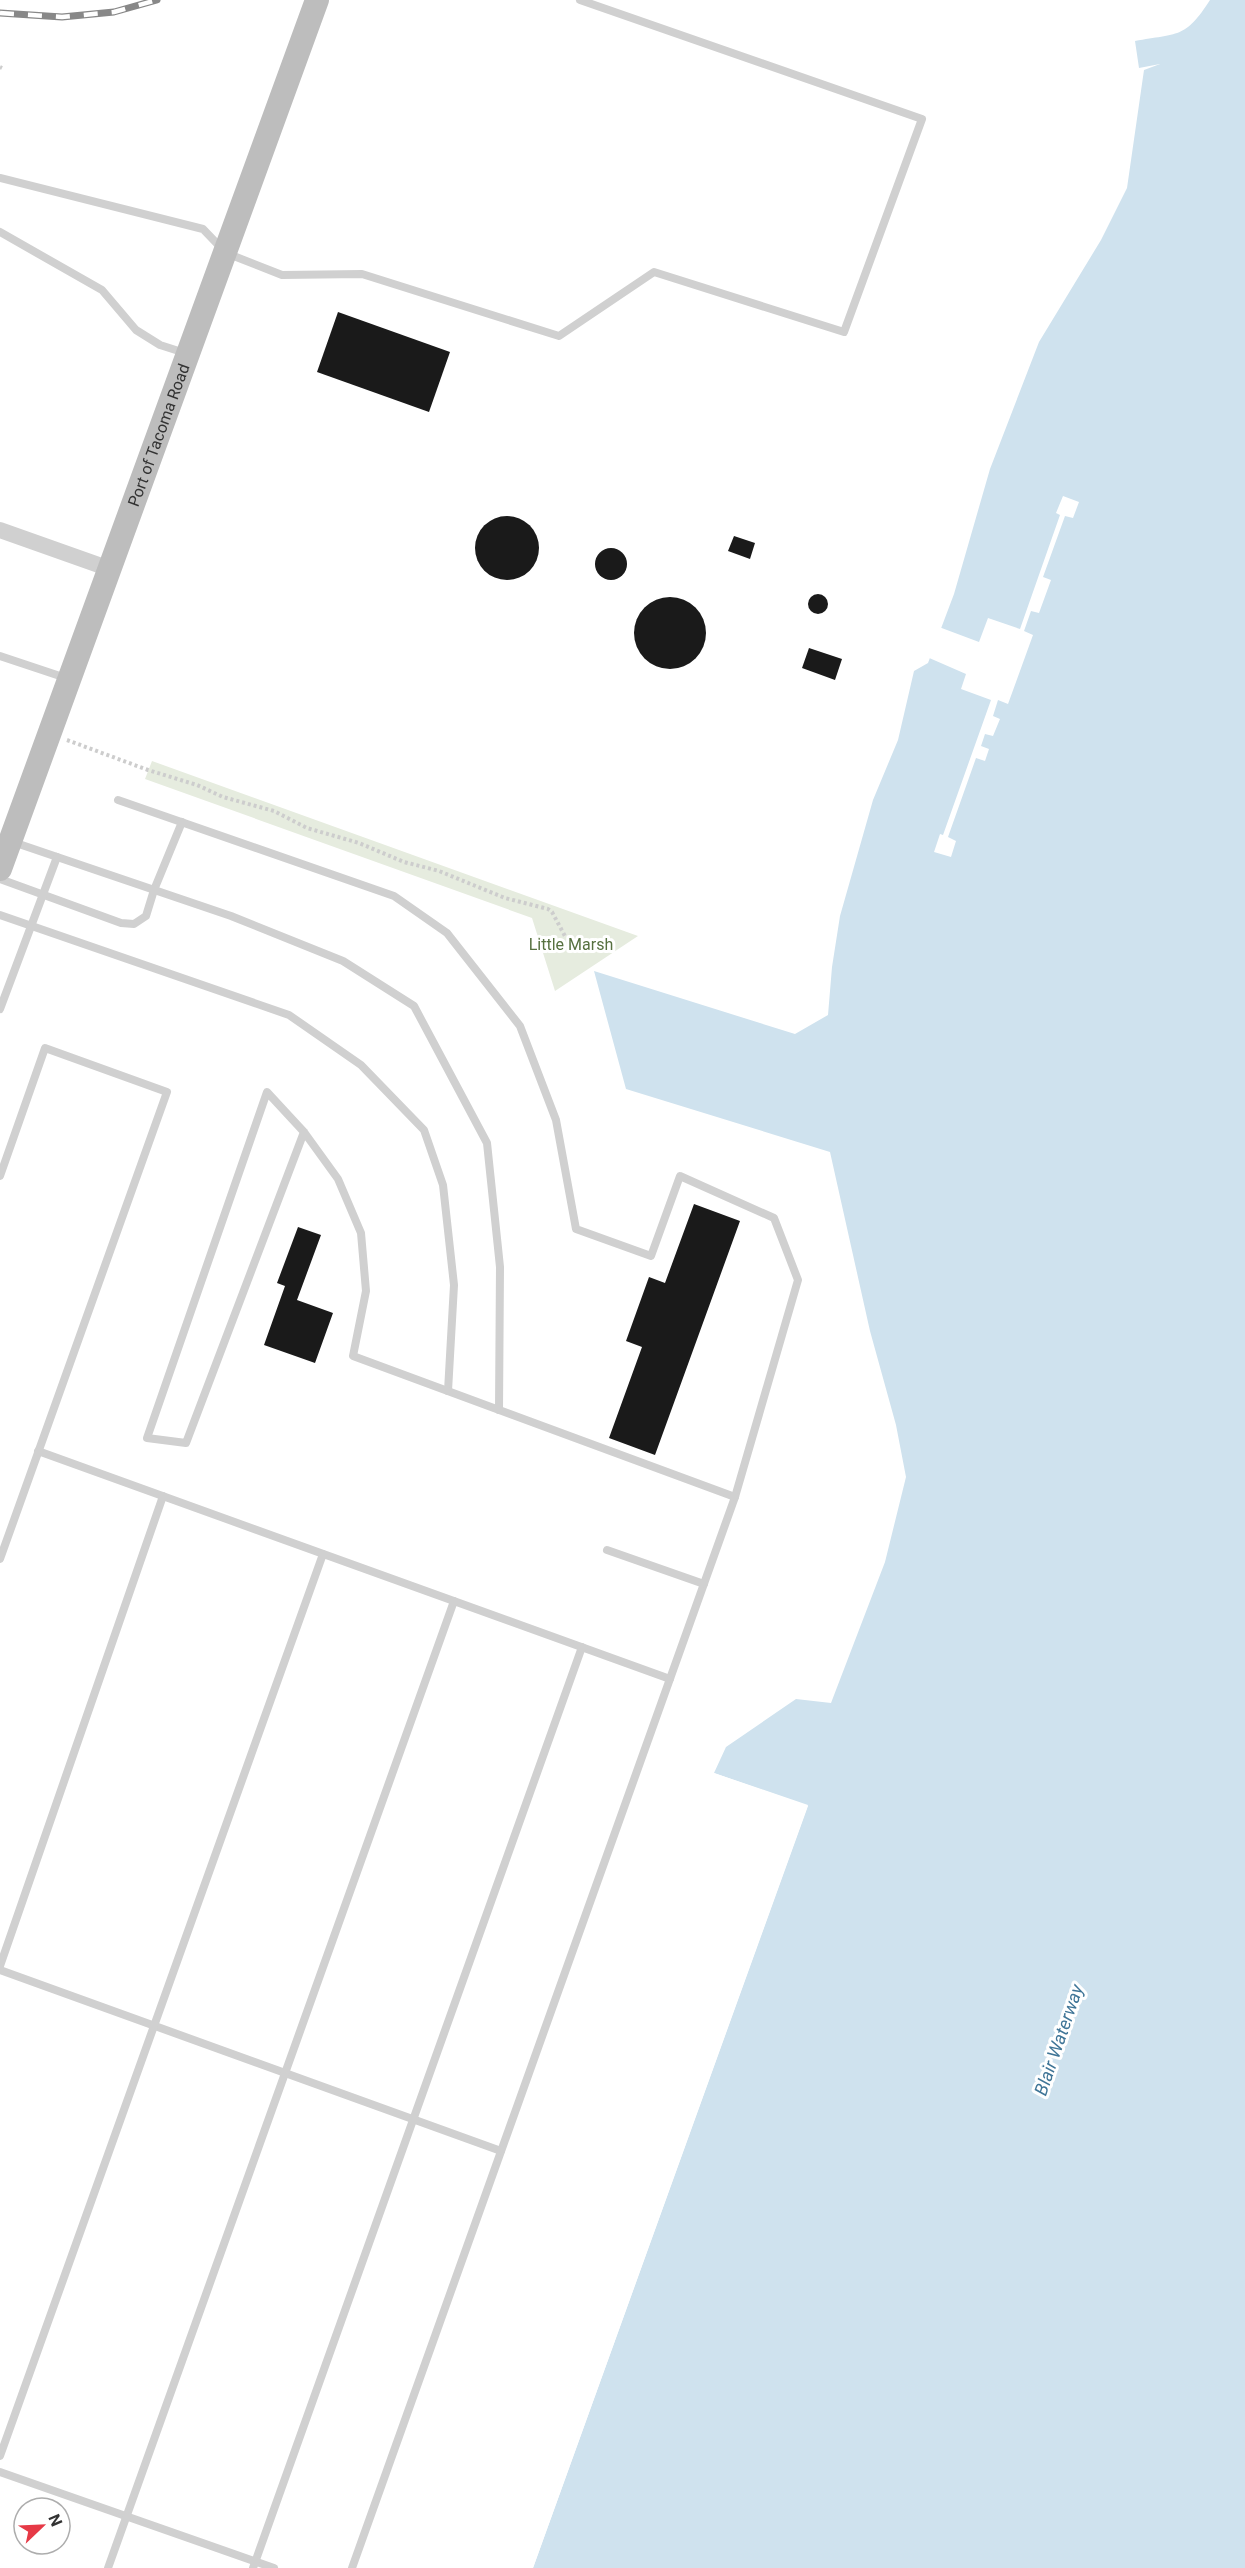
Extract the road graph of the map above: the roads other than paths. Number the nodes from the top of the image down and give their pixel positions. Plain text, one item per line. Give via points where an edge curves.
1 (317, 0) edge
2 (580, 0) edge
3 (0, 178) edge
4 (0, 232) edge
5 (226, 253) junction
6 (189, 354) junction
7 (0, 530) edge
8 (110, 569) junction
9 (0, 656) edge
10 (69, 679) junction
11 (118, 800) dead end
12 (182, 822) junction
13 (5, 839) edge
14 (57, 857) junction
15 (0, 869) edge
16 (0, 879) edge
17 (154, 890) junction
18 (44, 896) junction
19 (0, 915) edge
20 (32, 927) junction
21 (0, 1009) edge
22 (304, 1132) junction
23 (0, 1176) edge
24 (448, 1392) junction
25 (499, 1410) junction
26 (39, 1451) junction
27 (163, 1496) junction
28 (735, 1497) junction
29 (607, 1550) dead end
30 (323, 1554) junction
31 (0, 1559) edge
32 (704, 1584) junction
33 (454, 1601) junction
34 (582, 1647) junction
35 (670, 1679) junction
36 (0, 1966) edge
37 (0, 1970) edge
38 (154, 2026) junction
39 (285, 2073) junction
40 (413, 2120) junction
41 (501, 2151) junction
42 (0, 2456) edge
43 (0, 2472) edge
44 (126, 2516) junction
45 (254, 2565) edge
46 (108, 2568) edge
47 (274, 2568) edge
48 (352, 2568) edge

1 - 5 main road, Port of Tacoma Road
2 - 5 lane via 922,119 844,332 654,272 559,336 362,274 282,275
3 - 5 lane via 203,229
4 - 6 lane via 102,290 136,330 160,345
5 - 6 main road, Port of Tacoma Road
6 - 8 main road, Port of Tacoma Road
7 - 8 street
8 - 10 main road, Port of Tacoma Road
9 - 10 lane
10 - 13 main road, Port of Tacoma Road
11 - 12 lane
12 - 17 lane
12 - 28 lane via 394,896 447,933 520,1026 556,1120 576,1229 651,1256 680,1176 774,1218 798,1280
13 - 14 lane
13 - 15 main road, Port of Tacoma Road
14 - 17 lane
14 - 18 lane
16 - 18 lane
17 - 18 lane via 146,916 134,924
17 - 25 lane via 343,961 414,1006 487,1143 500,1267
18 - 20 lane
19 - 20 lane
20 - 21 lane
20 - 24 lane via 289,1015 361,1065 424,1130 443,1185 454,1285
22 - 22 lane via 267,1092 147,1438 186,1443
22 - 24 lane via 339,1179 361,1233 366,1291 352,1356
23 - 26 lane via 45,1048 167,1092
24 - 25 lane
25 - 28 lane
26 - 27 lane
26 - 31 lane
27 - 30 lane
27 - 36 lane
28 - 32 lane
29 - 32 lane
30 - 33 lane
30 - 38 lane
32 - 35 lane
33 - 34 lane
33 - 39 lane
34 - 35 lane
34 - 40 lane
35 - 41 lane
37 - 38 lane
38 - 39 lane
38 - 42 lane
39 - 40 lane
39 - 44 lane
40 - 41 lane
40 - 45 lane
41 - 48 lane
43 - 44 lane
44 - 45 lane
44 - 46 lane
45 - 47 lane

